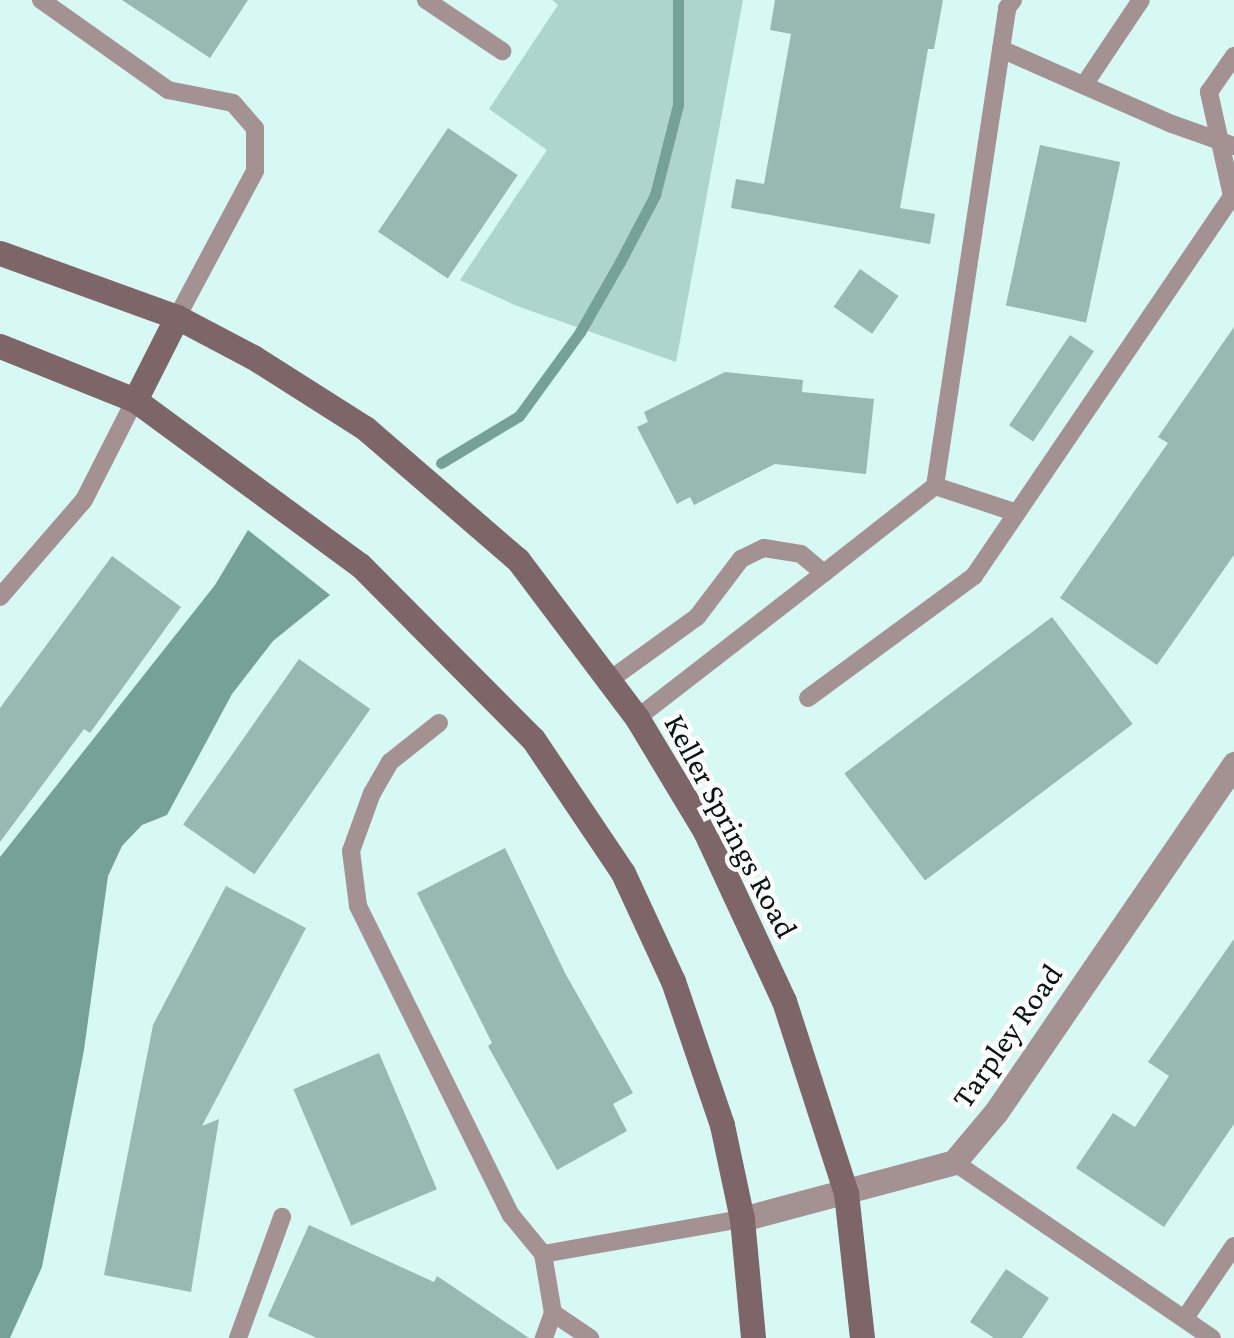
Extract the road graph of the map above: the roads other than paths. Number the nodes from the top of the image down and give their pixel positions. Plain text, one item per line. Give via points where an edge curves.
1 (41, 0) edge
2 (426, 0) edge
3 (1013, 0) edge
4 (1141, 0) edge
5 (1001, 49) junction
6 (502, 51) dead end
7 (1234, 56) edge
8 (1084, 85) junction
9 (1227, 142) edge
10 (0, 253) edge
11 (177, 317) junction
12 (0, 346) edge
13 (135, 400) junction
14 (934, 486) junction
15 (1017, 512) junction
16 (824, 573) junction
17 (0, 597) edge
18 (611, 679) junction
19 (808, 698) dead end
20 (637, 718) junction
21 (439, 723) dead end
22 (1234, 764) edge
23 (954, 1162) junction
24 (846, 1193) junction
25 (282, 1217) dead end
26 (742, 1219) junction
27 (1234, 1246) edge
28 (543, 1254) junction
29 (553, 1313) junction
30 (1184, 1318) junction
31 (238, 1338) edge
32 (544, 1338) edge
33 (590, 1338) edge
34 (753, 1338) edge
35 (862, 1338) edge
36 (1212, 1338) edge

1 - 11 lane via 168,90 233,102 255,128 255,171
2 - 6 lane
3 - 5 lane
4 - 8 lane
5 - 8 lane
5 - 14 lane
7 - 9 lane via 1210,92
8 - 9 lane
9 - 15 lane via 1232,196
10 - 11 main road, Keller Springs Road
11 - 13 main road
11 - 18 main road, Keller Springs Road via 365,428 518,560
12 - 13 main road
13 - 17 lane via 84,500
13 - 26 main road via 360,565 534,739 623,873 672,982 722,1126
14 - 15 lane
14 - 16 lane
15 - 19 lane via 974,576
16 - 18 lane via 801,554 764,548 741,559 697,617
16 - 20 lane
18 - 20 main road, Keller Springs Road
20 - 24 main road, Keller Springs Road via 705,831 784,1000
21 - 28 lane via 390,762 372,793 351,851 358,906 511,1215
22 - 23 street, Tarpley Road via 996,1112
23 - 24 street
23 - 30 lane
24 - 26 street
24 - 35 main road, Keller Springs Road
25 - 31 lane
26 - 28 lane
26 - 34 main road
27 - 30 lane
28 - 29 lane
29 - 32 lane
29 - 33 lane
30 - 36 lane

